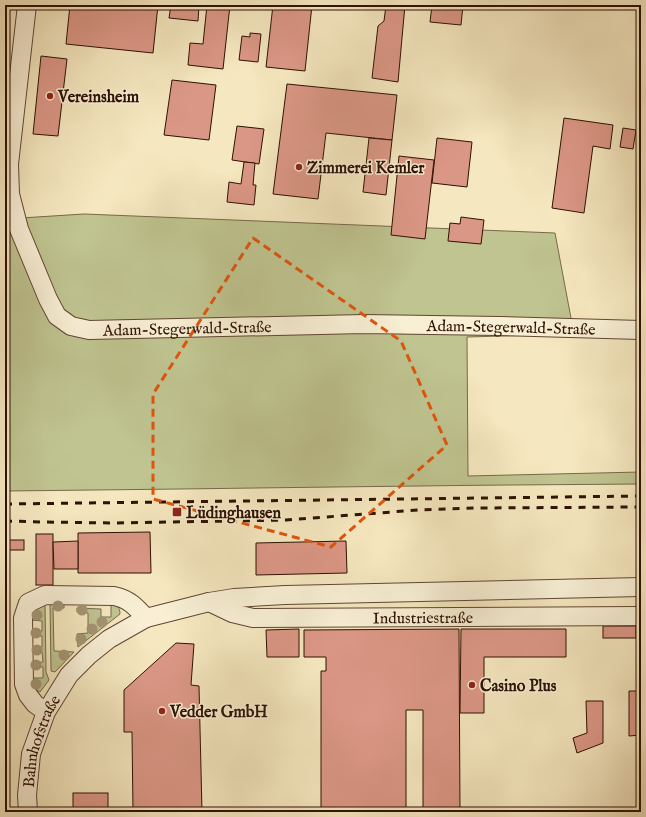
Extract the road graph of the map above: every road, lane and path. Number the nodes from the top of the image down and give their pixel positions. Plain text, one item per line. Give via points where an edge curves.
1 (27, 5) edge
2 (641, 330) edge
3 (641, 587) edge
4 (209, 602) junction
5 (641, 616) edge
6 (146, 618) junction
7 (69, 675) joint
8 (46, 712) junction
9 (28, 812) edge

1 - 2 street, Adam-Stegerwald-Straße via 9,164 10,194 19,229 48,299 57,316 71,326 89,330 364,324
3 - 4 street, Industriestraße via 284,595
4 - 5 street, Industriestraße via 232,613 253,618
4 - 6 street, Industriestraße
6 - 7 street, Industriestraße via 109,639 88,655
6 - 8 street via 134,604 114,596 45,595 28,603 23,618 24,684 35,704
7 - 8 street, Bahnhofstraße
8 - 9 street, Bahnhofstraße via 31,754

